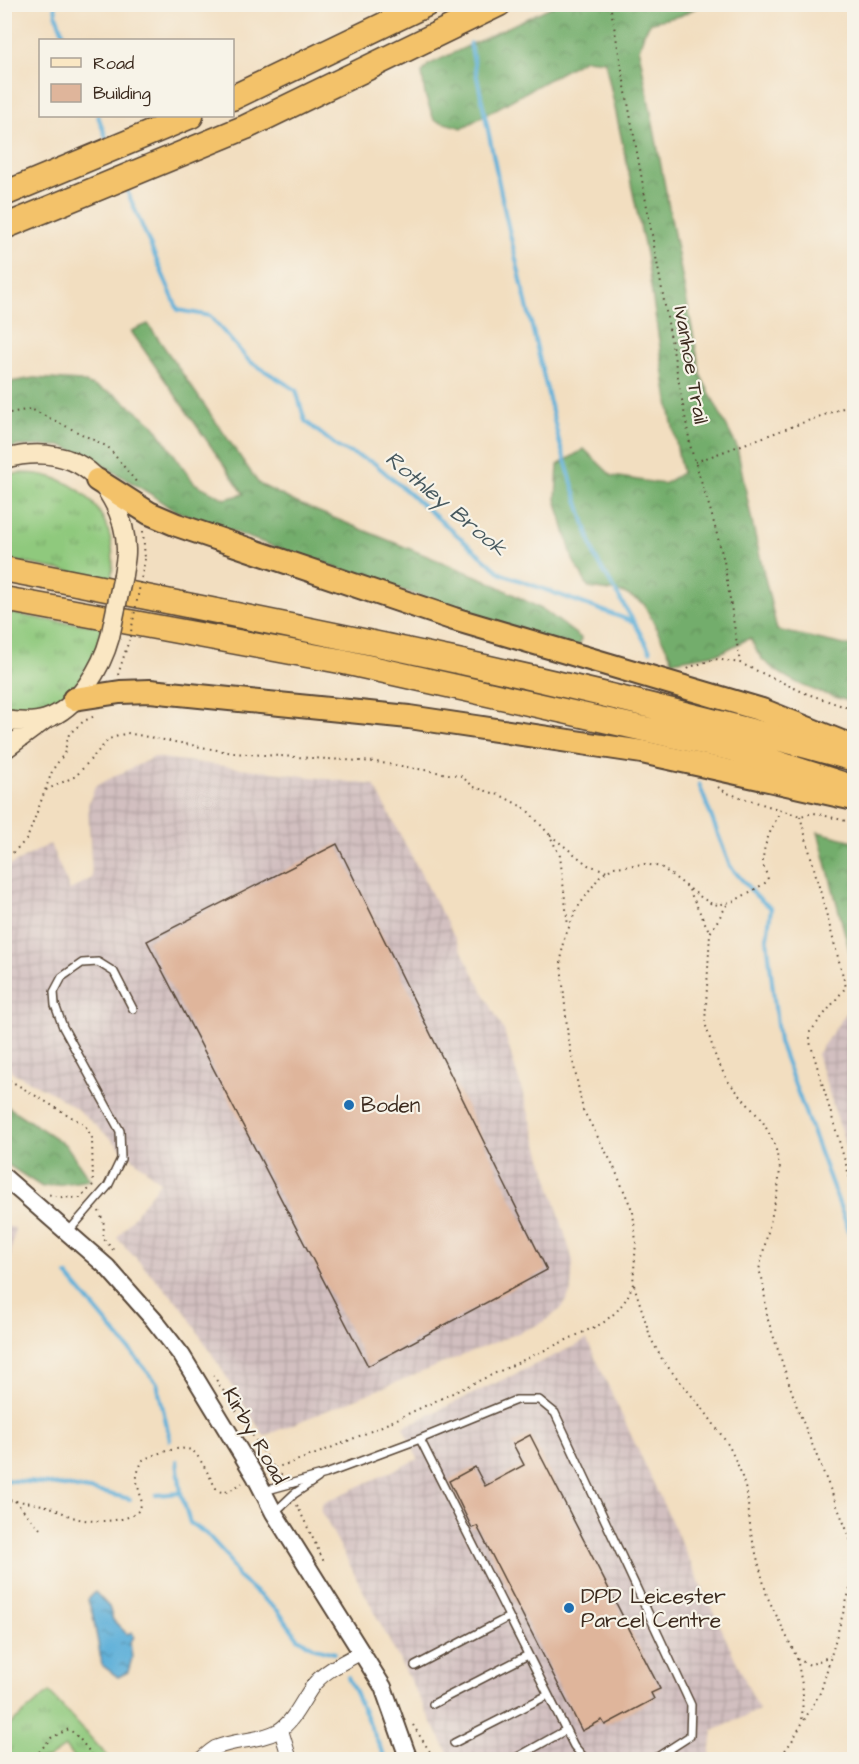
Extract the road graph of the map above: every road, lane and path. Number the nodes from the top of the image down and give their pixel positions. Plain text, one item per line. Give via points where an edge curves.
1 (427, 4) edge
2 (500, 4) edge
3 (610, 4) edge
4 (234, 97) edge
5 (190, 117) edge
6 (4, 194) edge
7 (4, 227) edge
8 (855, 404) edge
9 (4, 459) edge
10 (695, 462) junction
11 (97, 480) junction
12 (145, 559) dead end
13 (4, 569) edge
14 (4, 599) edge
15 (130, 637) dead end
16 (740, 663) junction
17 (686, 673) dead end
18 (74, 699) junction
19 (855, 710) edge
20 (46, 719) junction
21 (4, 720) edge
22 (69, 734) dead end
23 (855, 747) edge
24 (4, 750) edge
25 (855, 759) edge
26 (715, 783) dead end
27 (855, 788) edge
28 (46, 790) junction
29 (855, 799) edge
30 (780, 811) junction
31 (800, 816) junction
32 (855, 823) edge
33 (549, 834) junction
34 (4, 861) edge
35 (608, 871) junction
36 (687, 886) junction
37 (727, 904) junction
38 (568, 928) junction
39 (710, 933) junction
40 (133, 1009) dead end
41 (4, 1077) edge
42 (4, 1177) edge
43 (855, 1192) edge
44 (58, 1197) dead end
45 (68, 1232) junction
46 (633, 1284) junction
47 (420, 1439) junction
48 (326, 1474) junction
49 (258, 1484) junction
50 (4, 1500) edge
51 (15, 1501) junction
52 (274, 1513) junction
53 (42, 1530) dead end
54 (855, 1559) edge
55 (855, 1565) edge
56 (509, 1617) junction
57 (362, 1652) junction
58 (528, 1654) junction
59 (830, 1656) junction
60 (797, 1658) junction
61 (415, 1666) dead end
62 (548, 1695) junction
63 (433, 1704) dead end
64 (802, 1723) junction
65 (281, 1730) junction
66 (566, 1730) junction
67 (454, 1743) dead end
68 (23, 1760) edge
69 (96, 1760) edge
70 (200, 1760) edge
71 (290, 1760) edge
72 (409, 1760) edge
73 (512, 1760) edge
74 (586, 1760) edge
75 (650, 1760) edge
76 (778, 1760) edge

1 - 4 highway
2 - 7 highway via 246,127
3 - 10 path, Ivanhoe Trail
5 - 6 highway
8 - 10 path
9 - 11 main road via 34,454 57,457 79,465
10 - 16 path, Ivanhoe Trail via 724,561
11 - 18 main road, bridge via 109,495 123,526 126,554 111,637 100,667
11 - 23 highway via 149,513 177,525 454,619 762,710
12 - 15 path, bridge
13 - 25 highway via 553,682
14 - 27 highway via 351,663 734,749
16 - 17 path via 716,659 690,667
16 - 19 path
18 - 20 main road
18 - 29 highway via 150,691 409,717 642,752
20 - 21 main road
20 - 24 main road
22 - 28 path
26 - 30 path via 727,793
28 - 33 path via 76,776 109,739 126,733 233,753 376,762 461,776 474,787 526,809
28 - 34 path via 27,839
30 - 31 path
30 - 37 path via 764,850 768,880
31 - 32 path via 814,813
31 - 43 path via 846,987 810,1032 810,1042
33 - 35 path via 588,866
33 - 38 path via 560,856
35 - 36 path via 639,865 660,867
35 - 38 path via 594,884
36 - 37 path via 710,903
36 - 39 path
37 - 39 path
38 - 46 path via 561,964 568,1037 583,1110 633,1212
39 - 54 path via 705,1023 727,1080 764,1122 775,1145 780,1169 759,1270 767,1317 796,1407
40 - 45 lane via 114,972 98,962 82,963 62,977 54,992 63,1027 120,1131 121,1159 108,1186
41 - 44 path via 85,1125 92,1138 93,1185 80,1198
42 - 45 street, Kirby Road
45 - 49 street, Kirby Road via 107,1268 182,1356
46 - 49 path via 617,1311 603,1323
46 - 60 path via 651,1339 663,1361 718,1429 741,1470 751,1534 767,1596
47 - 48 lane
47 - 56 lane
47 - 75 lane via 516,1400 539,1400 555,1413 691,1706 690,1736
48 - 49 lane
48 - 52 lane via 294,1494
49 - 51 path via 221,1492 194,1452 186,1448 143,1460 136,1481 142,1502 134,1516 87,1520
49 - 52 street, Kirby Road
50 - 51 path
51 - 53 path
52 - 57 street, Kirby Road
55 - 59 path
56 - 58 lane
56 - 61 lane
57 - 65 street via 315,1683
57 - 72 street, Kirby Road via 382,1687
58 - 62 lane
58 - 63 lane
59 - 60 path via 810,1665
59 - 64 path via 826,1681
60 - 64 path via 803,1690
62 - 66 lane
62 - 67 lane
64 - 76 path
65 - 70 street via 265,1738 231,1743
65 - 71 street
66 - 73 lane
66 - 74 lane
68 - 69 path via 39,1752 51,1738 69,1730

